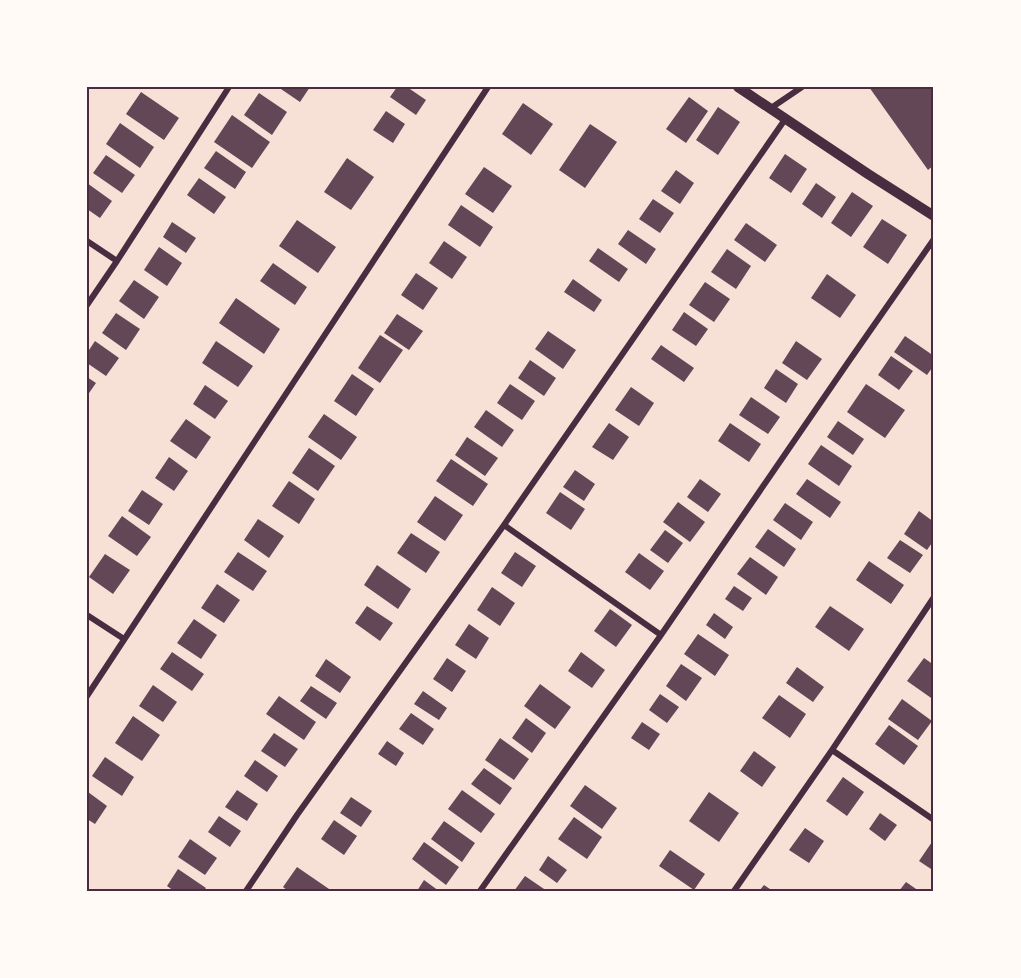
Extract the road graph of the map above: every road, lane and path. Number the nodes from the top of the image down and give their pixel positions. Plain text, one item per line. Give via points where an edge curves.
1 (229, 87) edge
2 (488, 87) edge
3 (738, 87) edge
4 (802, 87) edge
5 (771, 108) junction
6 (786, 118) junction
7 (934, 216) edge
8 (934, 239) edge
9 (87, 241) edge
10 (117, 261) junction
11 (87, 305) edge
12 (504, 525) junction
13 (934, 597) edge
14 (87, 615) edge
15 (661, 635) junction
16 (124, 639) junction
17 (87, 696) edge
18 (832, 750) junction
19 (934, 820) edge
20 (246, 891) edge
21 (480, 891) edge
22 (734, 891) edge

1 - 10 street
2 - 16 street
3 - 5 street
4 - 5 street
5 - 6 street
6 - 7 street
6 - 12 street
8 - 15 street
9 - 10 street
10 - 11 street
12 - 15 street
12 - 20 street
13 - 18 street
14 - 16 street
15 - 21 street
16 - 17 street
18 - 19 street
18 - 22 street

